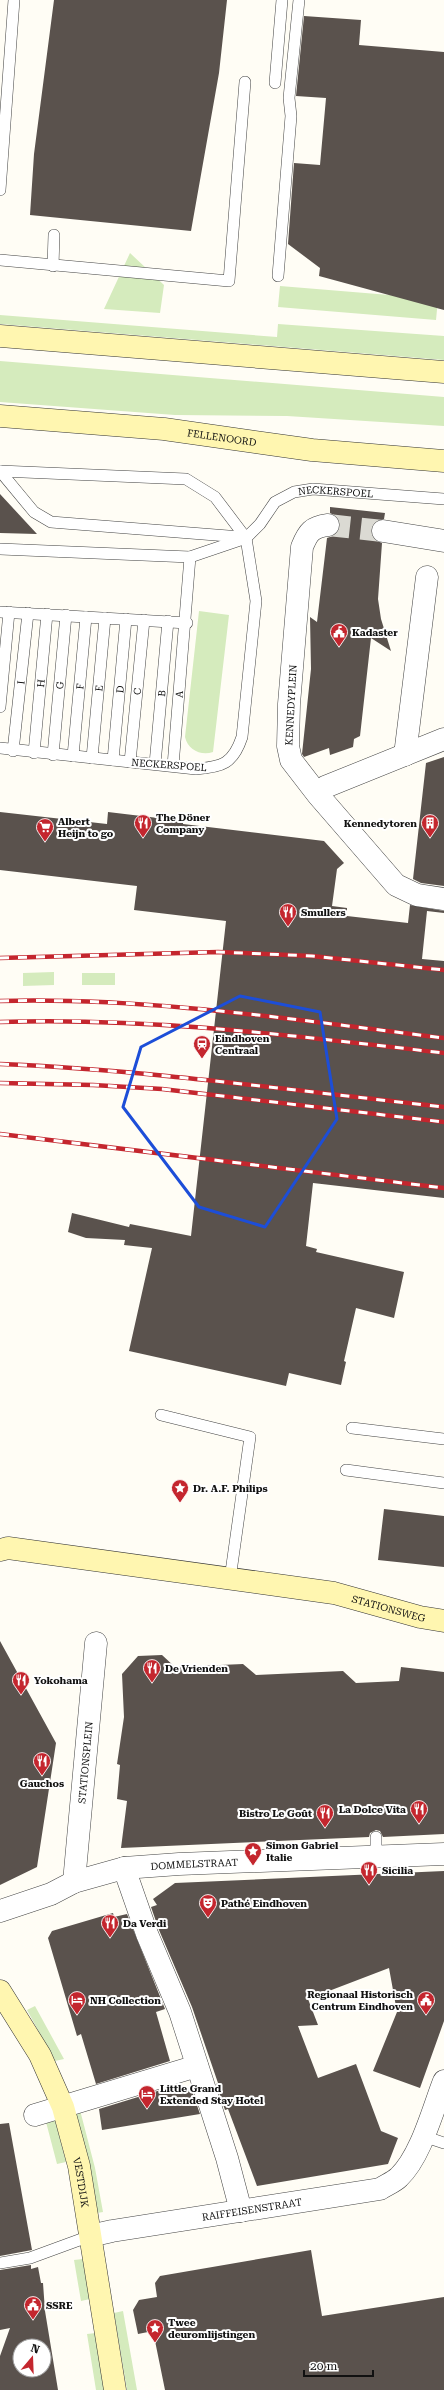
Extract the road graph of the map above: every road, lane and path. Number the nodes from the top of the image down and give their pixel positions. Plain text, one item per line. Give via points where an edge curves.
1 (14, 0) edge
2 (282, 0) edge
3 (299, 0) edge
4 (245, 82) dead end
5 (275, 83) dead end
6 (0, 190) edge
7 (54, 235) dead end
8 (0, 260) edge
9 (53, 266) junction
10 (278, 276) dead end
11 (0, 336) edge
12 (444, 372) edge
13 (0, 416) edge
14 (444, 461) edge
15 (0, 471) edge
16 (444, 500) edge
17 (328, 525) tunnel mouth
18 (383, 531) tunnel mouth
19 (246, 538) junction
20 (444, 541) edge
21 (0, 549) edge
22 (190, 557) junction
23 (427, 577) dead end
24 (5, 612) edge
25 (28, 614) junction
26 (47, 614) junction
27 (66, 615) junction
28 (86, 617) junction
29 (105, 618) junction
30 (126, 619) junction
31 (144, 620) junction
32 (168, 621) junction
33 (186, 623) junction
34 (0, 708) edge
35 (444, 739) edge
36 (0, 748) edge
37 (13, 751) junction
38 (34, 753) junction
39 (53, 755) junction
40 (405, 755) junction
41 (73, 756) junction
42 (92, 758) junction
43 (113, 760) junction
44 (130, 762) junction
45 (155, 764) junction
46 (173, 766) junction
47 (325, 787) dead end
48 (444, 899) edge
49 (161, 1416) dead end
50 (352, 1428) dead end
51 (444, 1439) edge
52 (346, 1470) dead end
53 (444, 1483) edge
54 (0, 1550) edge
55 (230, 1579) junction
56 (444, 1621) edge
57 (96, 1642) dead end
58 (444, 1854) edge
59 (124, 1868) junction
60 (74, 1882) junction
61 (0, 1911) edge
62 (0, 1991) edge
63 (197, 2066) junction
64 (444, 2081) edge
65 (63, 2106) junction
66 (35, 2115) dead end
67 (423, 2136) junction
68 (444, 2143) edge
69 (241, 2211) junction
70 (90, 2236) junction
71 (0, 2263) edge
72 (115, 2390) edge

1 - 6 lane
2 - 5 lane
3 - 10 lane via 289,98 291,116
4 - 9 lane via 229,281
7 - 9 lane
8 - 9 lane
11 - 12 main road
13 - 14 main road, FELLENOORD via 164,429 312,450
15 - 19 lane, NECKERSPOEL via 34,512 51,522
15 - 19 lane, NECKERSPOEL via 186,479 215,497
16 - 19 lane, NECKERSPOEL via 313,489 294,492 275,502 260,524
17 - 48 street, KENNEDYPLEIN via 317,526 307,533 302,547 289,704 290,760 396,885 417,895
18 - 20 street
19 - 22 lane, NECKERSPOEL
19 - 46 lane, NECKERSPOEL via 256,601 245,714 238,749 231,759 218,768
21 - 22 lane, NECKERSPOEL
22 - 33 lane
23 - 40 street
24 - 25 lane
24 - 34 lane
25 - 26 lane
25 - 37 lane, I
26 - 27 lane
26 - 38 lane, H
27 - 28 lane
27 - 39 lane, G
28 - 29 lane
28 - 41 lane, F
29 - 30 lane
29 - 42 lane, E
30 - 31 lane
30 - 43 lane, D
31 - 32 lane
31 - 44 lane, C
32 - 33 lane
32 - 45 lane, B
33 - 46 lane, A
35 - 40 street
36 - 37 lane, NECKERSPOEL
37 - 38 lane, NECKERSPOEL
38 - 39 lane, NECKERSPOEL
39 - 41 lane, NECKERSPOEL
40 - 47 street
41 - 42 lane, NECKERSPOEL
42 - 43 lane, NECKERSPOEL
43 - 44 lane, NECKERSPOEL
44 - 45 lane, NECKERSPOEL
45 - 46 lane, NECKERSPOEL
49 - 55 lane via 250,1437
50 - 51 lane
52 - 53 lane
54 - 55 main road via 8,1548
55 - 56 main road, STATIONSWEG via 334,1593 420,1617
57 - 60 street, STATIONSPLEIN
58 - 59 street, DOMMELSTRAAT via 376,1847
59 - 60 street, DOMMELSTRAAT
59 - 63 street via 147,1934 180,2012
60 - 61 street, DOMMELSTRAAT via 51,1894
62 - 65 main road, VESTDIJK via 40,2055
63 - 65 street
63 - 69 street
64 - 67 street, RAIFFEISENSTRAAT
65 - 66 street
65 - 70 main road, VESTDIJK via 79,2166
67 - 68 lane
67 - 69 street, RAIFFEISENSTRAAT via 408,2165 398,2177 380,2188
69 - 70 street, RAIFFEISENSTRAAT
70 - 71 lane, RAIFFEISENSTRAAT via 30,2258
70 - 72 main road, VESTDIJK

